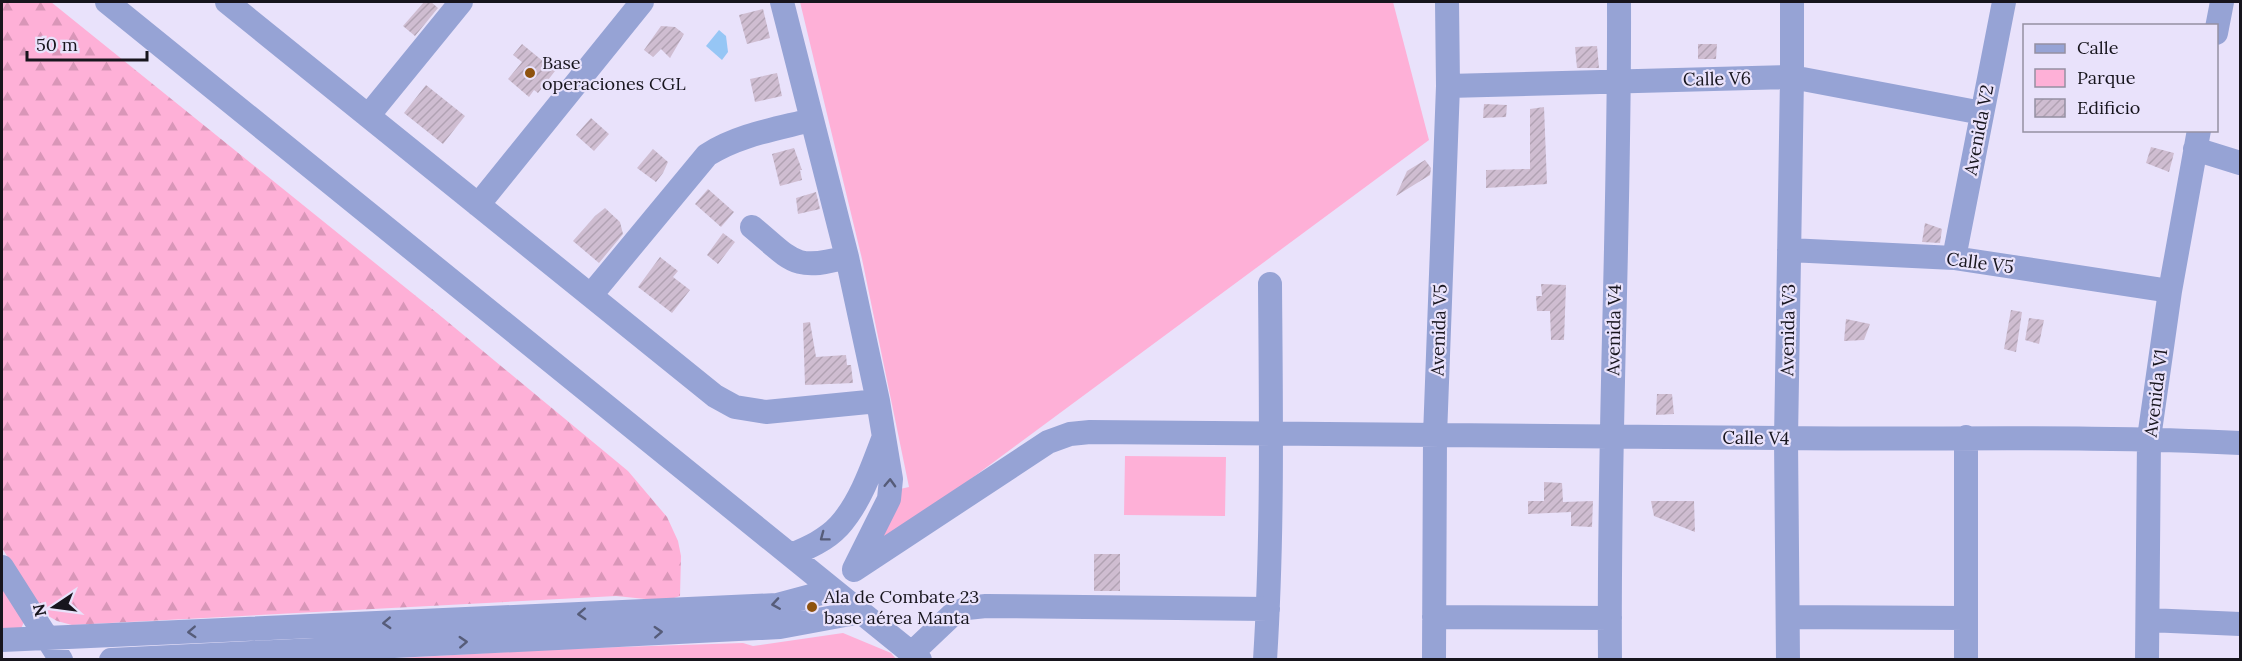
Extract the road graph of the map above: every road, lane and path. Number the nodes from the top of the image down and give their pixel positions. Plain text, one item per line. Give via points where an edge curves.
1 (107, 2) edge
2 (227, 2) edge
3 (642, 2) edge
4 (782, 2) edge
5 (1448, 2) edge
6 (1619, 2) edge
7 (1792, 2) edge
8 (2004, 2) edge
9 (2222, 2) edge
10 (458, 3) edge
11 (2218, 27) edge
12 (1792, 77) junction
13 (1619, 82) junction
14 (1448, 86) junction
15 (1982, 113) junction
16 (368, 116) junction
17 (811, 120) junction
18 (2197, 140) edge
19 (2241, 164) edge
20 (478, 205) junction
21 (752, 227) dead end
22 (1789, 250) junction
23 (847, 257) junction
24 (1954, 258) junction
25 (1270, 284) dead end
26 (2170, 291) junction
27 (591, 295) junction
28 (878, 401) junction
29 (1271, 435) junction
30 (1435, 436) junction
31 (1611, 436) junction
32 (884, 437) junction
33 (1965, 437) junction
34 (1786, 438) junction
35 (2149, 438) junction
36 (2241, 443) edge
37 (791, 555) junction
38 (2, 567) edge
39 (854, 570) junction
40 (836, 592) junction
41 (1268, 609) junction
42 (861, 612) junction
43 (1434, 617) junction
44 (1788, 617) junction
45 (1610, 618) junction
46 (1966, 618) junction
47 (2148, 620) junction
48 (2241, 624) edge
49 (46, 638) junction
50 (2, 640) edge
51 (381, 653) edge
52 (916, 656) edge
53 (61, 660) edge
54 (111, 660) edge
55 (1265, 660) edge
56 (1434, 660) edge
57 (1610, 660) edge
58 (1788, 660) edge
59 (1966, 660) edge
60 (2147, 660) edge

1 - 37 street
2 - 16 street
3 - 20 street
4 - 17 street
5 - 14 street, Avenida V5
6 - 13 street, Avenida V4
7 - 12 street, Avenida V3
8 - 15 street, Avenida V2
9 - 11 street
10 - 16 street
12 - 13 street, Calle V6
12 - 15 street, Calle V6
12 - 22 street, Avenida V3
13 - 14 street, Calle V6
13 - 31 street, Avenida V4
14 - 30 street, Avenida V5
15 - 24 street, Avenida V2
16 - 20 street
17 - 23 street
17 - 27 street via 722,145 707,155
18 - 19 street
18 - 26 street, Avenida V1
20 - 27 street
21 - 23 street via 795,261 821,264
22 - 24 street, Calle V5
22 - 34 street, Avenida V3
23 - 28 street
24 - 26 street, Calle V5
25 - 29 street
26 - 35 street, Avenida V1
27 - 28 street via 706,389 735,407 766,412
28 - 32 street
29 - 30 street, Calle V4
29 - 39 street, Calle V4 via 1070,434 1048,442
29 - 41 street
30 - 31 street, Calle V4
30 - 43 street, Avenida V5
31 - 34 street, Calle V4
31 - 45 street, Avenida V4
32 -> 37 street via 858,497 838,527 814,545
39 -> 32 street via 889,499 891,479
33 - 34 street, Calle V4
33 - 35 street, Calle V4
33 - 46 street
34 - 44 street, Avenida V3
35 - 36 street, Calle V4
35 - 47 street, Avenida V1
37 - 40 street
38 - 49 street
39 - 40 street
40 - 42 street
40 -> 49 street via 777,605
41 - 52 street via 967,608 952,615
41 - 55 street
51 -> 42 street via 780,627
42 - 52 street
43 - 45 street
43 - 56 street, Avenida V5
44 - 46 street
44 - 58 street, Avenida V3
45 - 57 street, Avenida V4
46 - 59 street
47 - 48 street
47 - 60 street, Avenida V1
49 - 50 street
49 - 53 street
51 - 54 street

